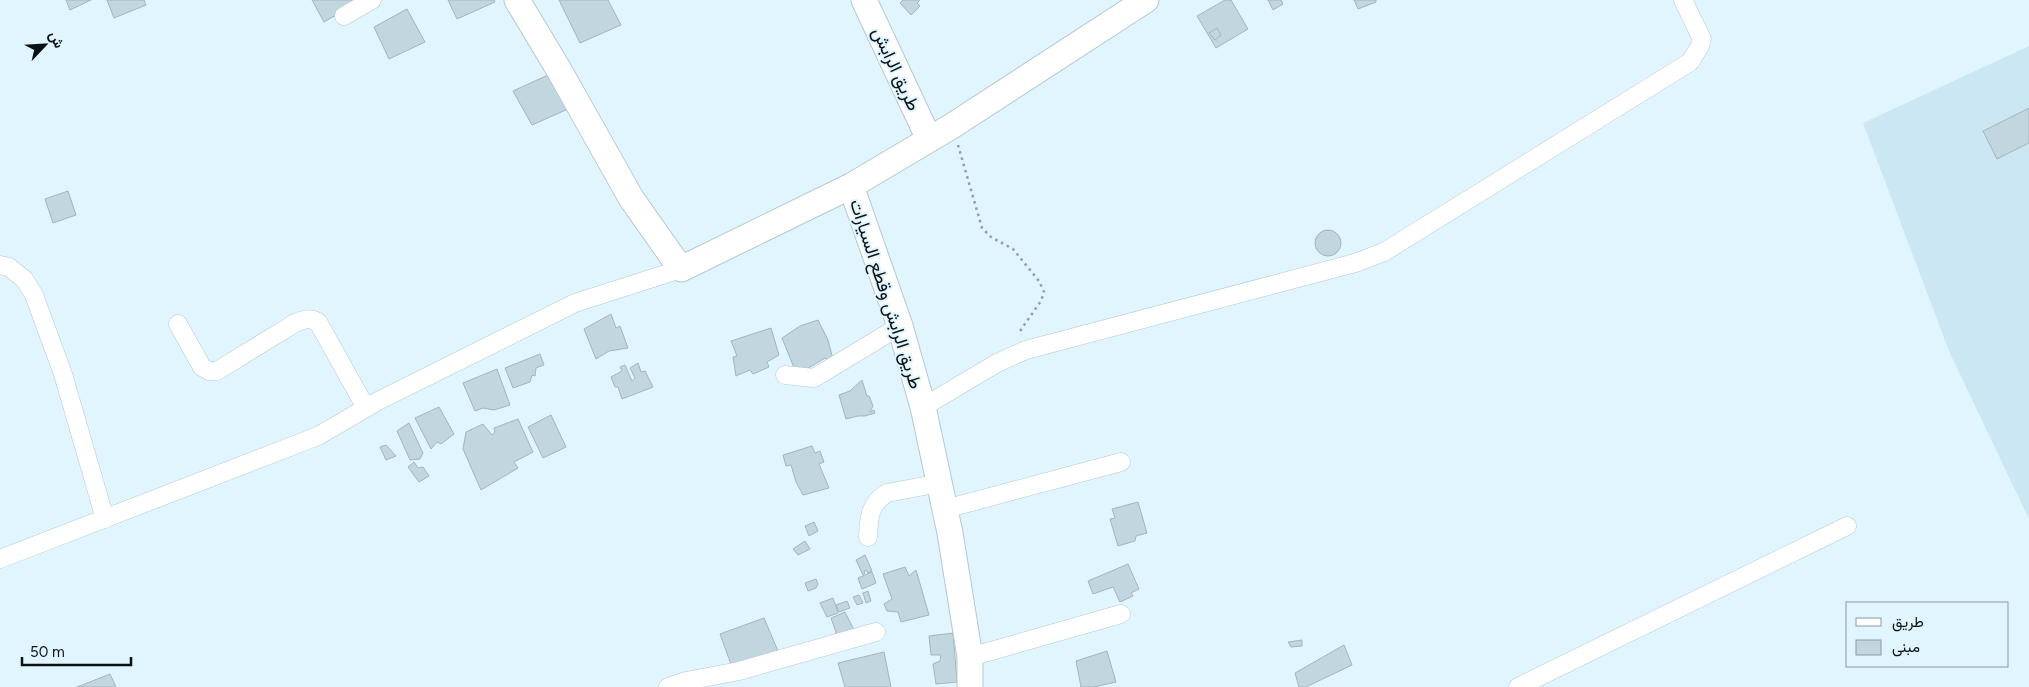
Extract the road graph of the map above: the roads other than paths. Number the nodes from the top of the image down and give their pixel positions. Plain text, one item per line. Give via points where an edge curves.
1 (372, 0) edge
2 (517, 0) edge
3 (864, 0) edge
4 (1146, 0) edge
5 (1683, 0) edge
6 (344, 16) dead end
7 (929, 139) junction
8 (850, 186) junction
9 (0, 265) edge
10 (682, 269) junction
11 (178, 324) dead end
12 (900, 326) junction
13 (785, 375) dead end
14 (923, 407) junction
15 (366, 408) junction
16 (1121, 462) dead end
17 (940, 483) junction
18 (945, 509) junction
19 (105, 519) junction
20 (1847, 526) dead end
21 (868, 537) dead end
22 (0, 559) edge
23 (1121, 614) dead end
24 (876, 632) dead end
25 (970, 657) junction
26 (668, 687) edge
27 (970, 687) edge
28 (1518, 687) edge

1 - 6 street
2 - 10 main road via 632,198
3 - 7 main road, طريق الرابش
4 - 7 main road, طريق الرابش وقطع السيارات
5 - 14 street via 1702,39 1690,62 1384,252 1355,263 1026,350 997,363
7 - 8 main road, طريق الرابش وقطع السيارات
8 - 10 main road
8 - 12 main road, طريق الرابش وقطع السيارات
9 - 19 street via 9,267 24,279 34,295 63,374
10 - 15 street via 575,303
11 - 15 street via 202,367 209,371 217,370 295,324 313,319 318,322
12 - 13 street via 814,378
12 - 14 main road, طريق الرابش وقطع السيارات
14 - 17 main road, طريق الرابش وقطع السيارات
15 - 19 street via 310,439
16 - 18 street
17 - 18 main road, طريق الرابش وقطع السيارات
17 - 21 street via 887,493 880,498 871,508
18 - 25 main road, طريق الرابش وقطع السيارات
19 - 22 street
20 - 28 street
23 - 25 street
24 - 26 street via 739,671
25 - 27 main road, طريق الرابش وقطع السيارات

